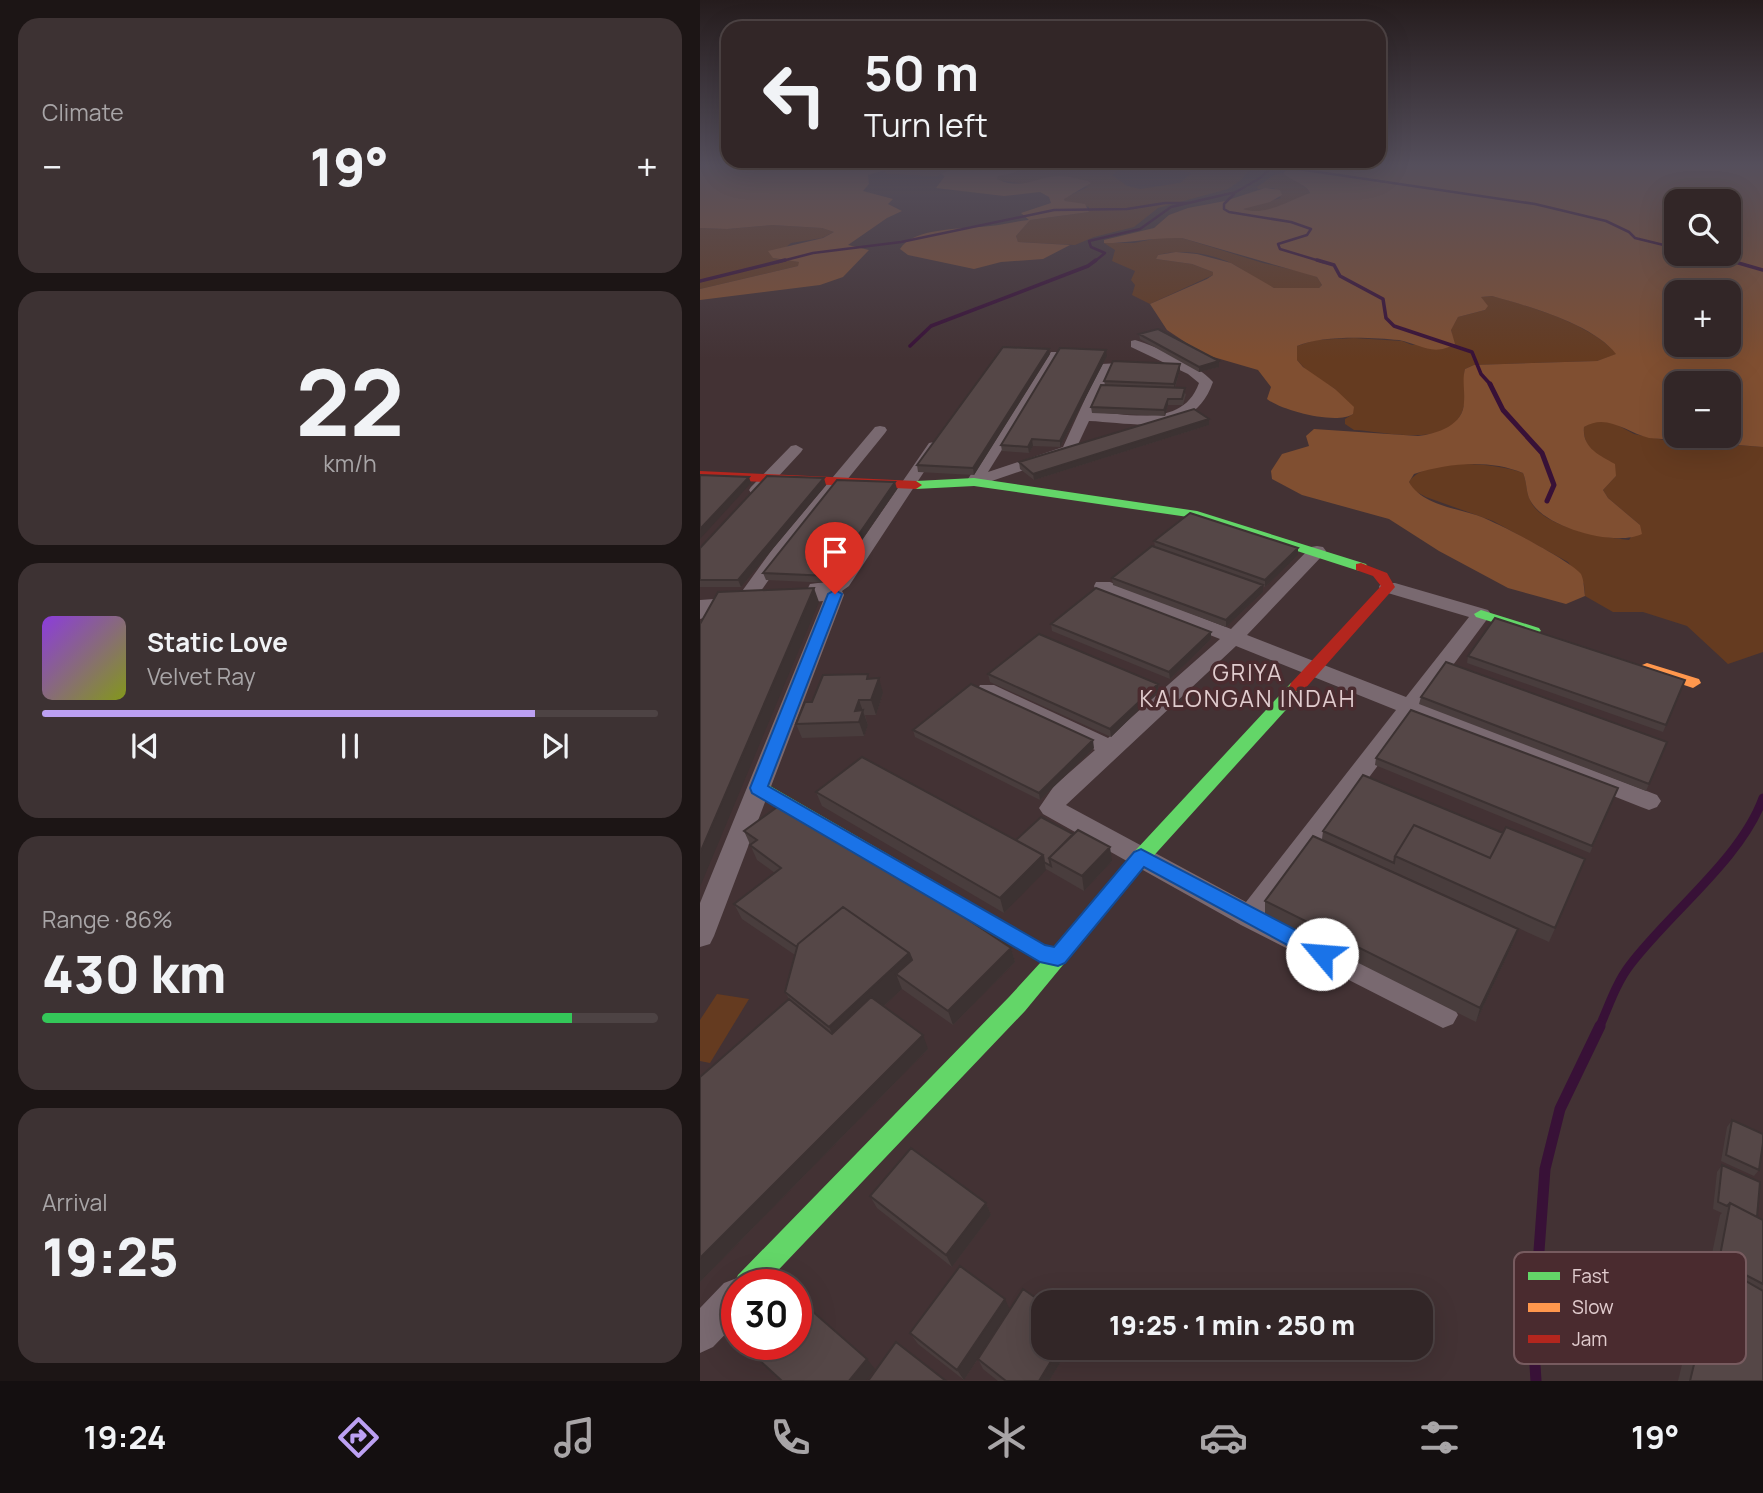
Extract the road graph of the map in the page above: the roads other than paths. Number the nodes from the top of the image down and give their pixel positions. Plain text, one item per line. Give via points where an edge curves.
1 (1135, 344) dead end
2 (1055, 355) edge
3 (1180, 365) junction
4 (1084, 416) junction
5 (1166, 420) junction
6 (880, 430) dead end
7 (945, 430) edge
8 (1128, 432) edge
9 (1093, 443) edge
10 (796, 449) dead end
11 (1069, 450) junction
12 (700, 475) edge
13 (769, 478) junction
14 (836, 482) junction
15 (974, 482) junction
16 (906, 485) junction
17 (744, 504) edge
18 (1317, 551) junction
19 (1251, 585) edge
20 (1103, 586) dead end
21 (1388, 587) junction
22 (749, 594) junction
23 (1276, 594) junction
24 (700, 597) edge
25 (700, 613) edge
26 (1481, 614) junction
27 (1547, 636) edge
28 (1234, 637) junction
29 (1444, 662) junction
30 (1627, 662) edge
31 (1315, 670) junction
32 (1469, 671) edge
33 (1149, 682) edge
34 (1693, 683) dead end
35 (987, 690) edge
36 (1173, 692) junction
37 (1410, 706) junction
38 (1111, 748) junction
39 (1360, 773) junction
40 (1385, 784) edge
41 (759, 788) junction
42 (1649, 800) dead end
43 (1141, 857) junction
44 (1250, 917) junction
45 (700, 936) edge
46 (1058, 957) junction
47 (1443, 1015) dead end
48 (761, 1269) edge
49 (721, 1312) edge
50 (700, 1334) edge

1 - 3 street
2 - 15 street
3 - 4 street via 1109,366 1102,390
3 - 5 street via 1205,380 1190,410
4 - 5 street
4 - 11 street
5 - 8 street
6 - 14 street
7 - 16 street
9 - 11 street
10 - 13 street
11 - 15 street
12 - 13 street
13 - 14 street
13 - 17 street
14 - 16 street
14 - 22 street
15 - 16 street
15 - 18 street via 1186,513
16 - 22 street via 840,586
18 - 21 street via 1381,574
18 - 23 street
19 - 23 street
20 - 28 street
21 - 26 street
21 - 31 street
22 - 24 street
23 - 28 street
25 - 41 street via 705,604 835,594
26 - 27 street
26 - 29 street
28 - 31 street
28 - 36 street
29 - 32 street
29 - 37 street
30 - 34 street
31 - 37 street
31 - 43 street
33 - 36 street
35 - 38 street
36 - 38 street
37 - 39 street
37 - 42 street
38 - 43 street via 1062,792 1051,808
39 - 40 street
39 - 44 street via 1315,844
41 - 45 street
41 - 46 street via 1040,953
43 - 44 street
43 - 46 street
44 - 47 street
46 - 48 street
49 - 50 street

